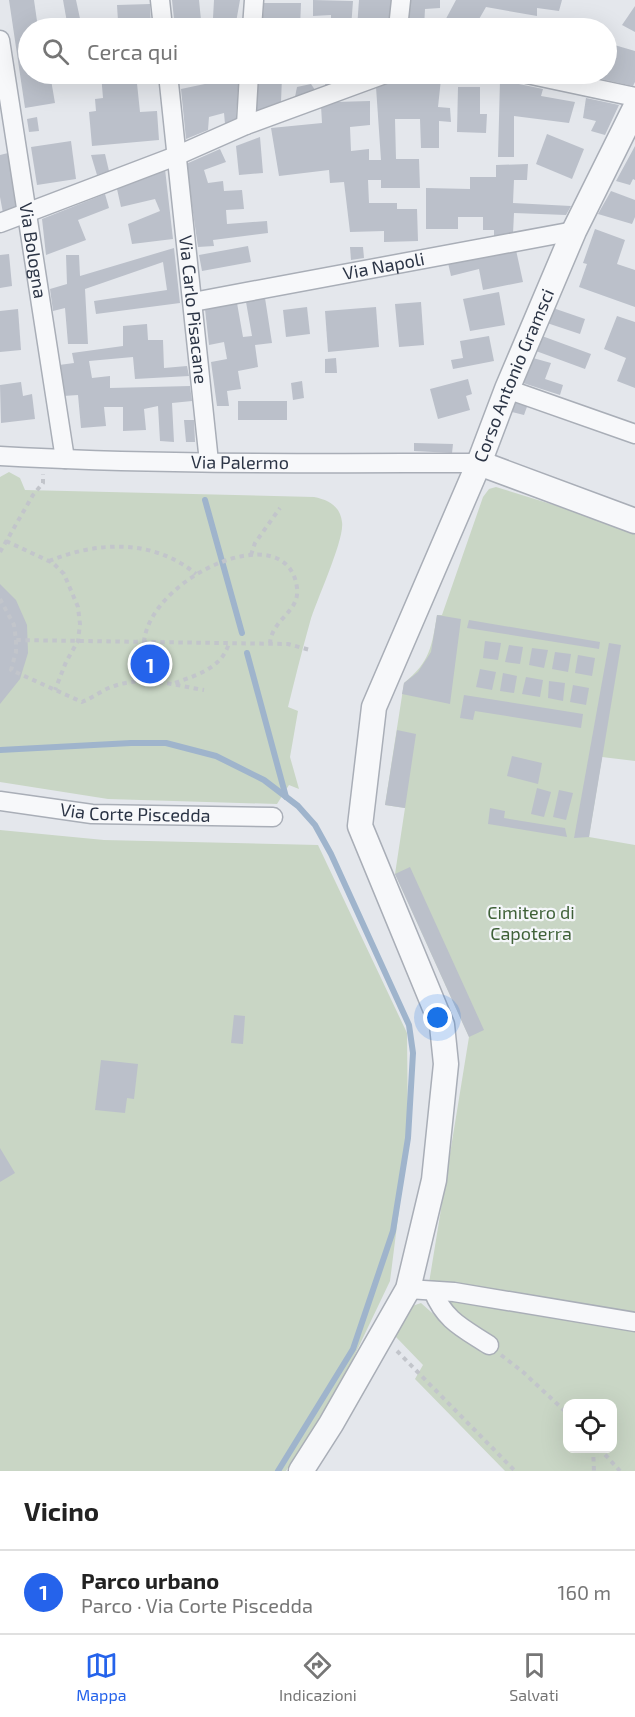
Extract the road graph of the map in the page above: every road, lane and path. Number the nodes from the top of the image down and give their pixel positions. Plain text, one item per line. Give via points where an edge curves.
1 (160, 0) edge
2 (254, 0) edge
3 (400, 0) edge
4 (162, 18) edge
5 (253, 18) edge
6 (399, 18) edge
7 (0, 40) edge
8 (169, 84) edge
9 (248, 84) edge
10 (358, 84) edge
11 (574, 84) edge
12 (635, 97) edge
13 (635, 108) edge
14 (246, 125) junction
15 (176, 156) junction
16 (26, 212) junction
17 (0, 223) edge
18 (574, 231) junction
19 (193, 302) junction
20 (507, 388) junction
21 (635, 434) edge
22 (0, 456) edge
23 (44, 458) junction
24 (65, 459) junction
25 (209, 462) junction
26 (479, 463) junction
27 (280, 508) dead end
28 (635, 521) edge
29 (6, 542) junction
30 (0, 552) edge
31 (251, 555) junction
32 (49, 562) junction
33 (196, 574) junction
34 (0, 599) edge
35 (16, 640) junction
36 (78, 641) junction
37 (144, 642) junction
38 (229, 643) junction
39 (270, 643) junction
40 (310, 650) dead end
41 (172, 684) junction
42 (55, 690) junction
43 (204, 690) dead end
44 (0, 801) edge
45 (273, 817) dead end
46 (408, 1289) junction
47 (433, 1291) junction
48 (635, 1322) edge
49 (381, 1336) junction
50 (489, 1345) joint
51 (563, 1410) edge
52 (593, 1453) edge
53 (603, 1453) edge
54 (301, 1471) edge
55 (514, 1471) edge
56 (594, 1471) edge
57 (620, 1471) edge

1 - 4 street
2 - 5 street
3 - 6 street
7 - 16 street, Via Bologna
8 - 15 street, Via Carlo Pisacane
9 - 14 street
10 - 14 street
11 - 12 street
13 - 18 street, Corso Antonio Gramsci
14 - 15 street
15 - 16 street
15 - 19 street, Via Carlo Pisacane
16 - 17 street
16 - 24 street, Via Bologna
18 - 19 street, Via Napoli
18 - 20 street, Corso Antonio Gramsci
19 - 25 street, Via Carlo Pisacane
20 - 21 street
20 - 26 street, Corso Antonio Gramsci
22 - 23 street, Via Palermo
23 - 24 street, Via Palermo
23 - 29 path via 43,483
24 - 25 street, Via Palermo
25 - 26 street, Via Palermo
26 - 28 street
26 - 46 street, Corso Antonio Gramsci via 374,707 360,826 442,1025 446,1064 434,1180
27 - 31 path
29 - 30 path
29 - 32 path
31 - 33 path via 227,560
31 - 39 path via 276,557 295,579 296,603 271,633
32 - 33 path via 63,555 102,548 147,549 174,558
32 - 36 path via 64,574 72,588 80,624
33 - 37 path via 161,604
34 - 35 path via 14,625
35 - 36 path
35 - 42 path via 11,670
36 - 37 path
36 - 42 path
37 - 38 path
38 - 39 path
38 - 41 path via 226,652 207,671
39 - 40 path
41 - 42 path via 124,683 82,702
41 - 43 path
44 - 45 street, Via Corte Piscedda via 92,814
46 - 47 street
46 - 49 street, Corso Antonio Gramsci
47 - 48 street
47 - 50 street via 449,1318
49 - 54 street, Corso Antonio Gramsci
49 - 55 path
50 - 51 path
52 - 56 path
53 - 57 path

